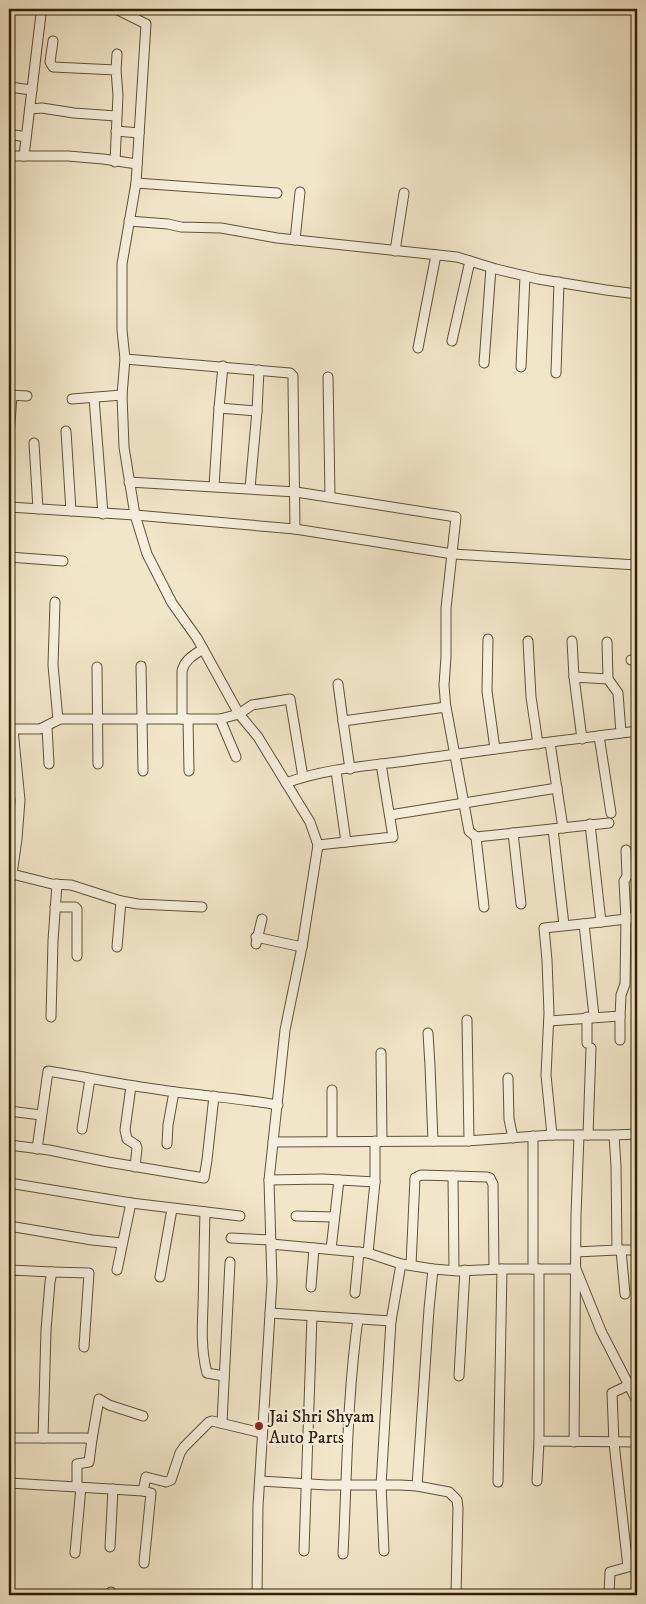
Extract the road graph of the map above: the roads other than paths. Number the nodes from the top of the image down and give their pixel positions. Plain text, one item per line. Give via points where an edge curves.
1 (38, 9) edge
2 (121, 10) edge
3 (53, 41) dead end
4 (117, 54) dead end
5 (116, 70) junction
6 (9, 87) edge
7 (32, 90) junction
8 (30, 109) junction
9 (116, 116) junction
10 (116, 131) junction
11 (139, 132) junction
12 (9, 134) edge
13 (26, 137) junction
14 (9, 156) edge
15 (24, 156) junction
16 (115, 162) junction
17 (137, 164) junction
18 (136, 183) junction
19 (300, 192) dead end
20 (277, 193) dead end
21 (404, 193) dead end
22 (129, 221) junction
23 (295, 240) junction
24 (395, 251) junction
25 (436, 255) junction
26 (470, 261) junction
27 (491, 268) junction
28 (525, 276) junction
29 (559, 282) junction
30 (637, 294) edge
31 (452, 341) dead end
32 (418, 348) dead end
33 (125, 359) junction
34 (484, 363) dead end
35 (223, 366) junction
36 (521, 367) dead end
37 (259, 370) junction
38 (556, 373) dead end
39 (328, 377) dead end
40 (10, 395) edge
41 (122, 395) junction
42 (27, 396) dead end
43 (94, 398) junction
44 (72, 399) dead end
45 (219, 408) junction
46 (257, 411) junction
47 (66, 431) dead end
48 (9, 436) edge
49 (34, 443) dead end
50 (129, 482) junction
51 (214, 486) junction
52 (250, 488) junction
53 (296, 492) junction
54 (330, 496) junction
55 (9, 507) edge
56 (38, 510) junction
57 (71, 511) junction
58 (103, 514) junction
59 (135, 515) junction
60 (295, 529) junction
61 (453, 554) junction
62 (9, 557) edge
63 (63, 561) dead end
64 (637, 565) edge
65 (55, 602) dead end
66 (488, 639) dead end
67 (528, 641) dead end
68 (572, 641) dead end
69 (607, 642) dead end
70 (203, 649) junction
71 (141, 666) dead end
72 (97, 667) dead end
73 (574, 677) junction
74 (608, 678) junction
75 (338, 684) dead end
76 (446, 710) junction
77 (239, 714) junction
78 (97, 719) junction
79 (142, 719) junction
80 (185, 719) junction
81 (220, 719) junction
82 (58, 720) junction
83 (343, 721) junction
84 (47, 726) junction
85 (11, 730) edge
86 (637, 732) edge
87 (621, 734) junction
88 (599, 736) junction
89 (582, 738) junction
90 (550, 743) junction
91 (538, 744) junction
92 (495, 749) junction
93 (454, 754) junction
94 (236, 757) dead end
95 (49, 764) dead end
96 (98, 764) dead end
97 (381, 764) junction
98 (350, 769) junction
99 (143, 771) dead end
100 (189, 771) dead end
101 (336, 771) junction
102 (303, 777) junction
103 (286, 783) junction
104 (557, 788) junction
105 (463, 803) junction
106 (390, 815) junction
107 (590, 824) junction
108 (563, 828) junction
109 (553, 829) junction
110 (512, 833) junction
111 (476, 837) junction
112 (346, 842) junction
113 (318, 845) junction
114 (626, 850) dead end
115 (10, 874) edge
116 (56, 884) junction
117 (121, 901) junction
118 (521, 904) dead end
119 (55, 907) junction
120 (202, 907) dead end
121 (484, 907) dead end
122 (637, 916) edge
123 (262, 919) dead end
124 (626, 919) junction
125 (601, 922) junction
126 (584, 924) junction
127 (564, 925) junction
128 (117, 947) dead end
129 (302, 947) junction
130 (77, 956) dead end
131 (620, 1016) junction
132 (51, 1017) dead end
133 (591, 1017) junction
134 (468, 1020) dead end
135 (549, 1021) junction
136 (428, 1033) dead end
137 (620, 1040) dead end
138 (381, 1053) dead end
139 (508, 1078) dead end
140 (90, 1079) junction
141 (131, 1086) junction
142 (332, 1090) dead end
143 (174, 1092) junction
144 (214, 1096) junction
145 (278, 1105) junction
146 (9, 1111) edge
147 (41, 1115) junction
148 (82, 1129) dead end
149 (637, 1134) edge
150 (552, 1135) junction
151 (583, 1135) junction
152 (614, 1135) junction
153 (533, 1136) junction
154 (513, 1138) junction
155 (332, 1141) junction
156 (379, 1141) junction
157 (433, 1141) junction
158 (469, 1141) junction
159 (273, 1142) junction
160 (167, 1144) dead end
161 (9, 1145) edge
162 (37, 1149) junction
163 (135, 1167) junction
164 (453, 1176) junction
165 (269, 1180) junction
166 (339, 1180) junction
167 (375, 1182) junction
168 (9, 1183) edge
169 (131, 1203) junction
170 (172, 1209) junction
171 (205, 1212) junction
172 (240, 1216) dead end
173 (296, 1216) dead end
174 (334, 1217) junction
175 (9, 1226) edge
176 (231, 1238) dead end
177 (271, 1242) junction
178 (122, 1243) junction
179 (314, 1248) junction
180 (331, 1249) junction
181 (619, 1250) junction
182 (637, 1250) edge
183 (576, 1252) junction
184 (363, 1253) junction
185 (230, 1262) dead end
186 (400, 1264) junction
187 (410, 1264) junction
188 (433, 1269) junction
189 (498, 1269) junction
190 (536, 1269) junction
191 (576, 1269) junction
192 (9, 1270) edge
193 (117, 1270) dead end
194 (454, 1270) junction
195 (465, 1270) junction
196 (52, 1272) junction
197 (160, 1277) dead end
198 (9, 1285) edge
199 (311, 1287) dead end
200 (356, 1293) dead end
201 (625, 1294) dead end
202 (270, 1313) junction
203 (312, 1316) junction
204 (358, 1319) junction
205 (391, 1321) junction
206 (84, 1347) dead end
207 (224, 1376) junction
208 (459, 1376) dead end
209 (629, 1385) junction
210 (637, 1400) edge
211 (143, 1416) dead end
212 (222, 1424) junction
213 (262, 1432) junction
214 (9, 1438) edge
215 (43, 1438) junction
216 (92, 1439) junction
217 (538, 1441) junction
218 (574, 1442) junction
219 (637, 1442) edge
220 (614, 1443) junction
221 (260, 1481) junction
222 (537, 1481) dead end
223 (498, 1482) dead end
224 (9, 1483) edge
225 (305, 1484) junction
226 (346, 1484) junction
227 (381, 1485) junction
228 (417, 1486) junction
229 (79, 1487) junction
230 (113, 1489) junction
231 (143, 1491) junction
232 (110, 1547) dead end
233 (304, 1551) dead end
234 (384, 1551) dead end
235 (75, 1553) dead end
236 (343, 1554) dead end
237 (144, 1563) dead end
238 (257, 1595) edge
239 (456, 1595) edge
240 (610, 1595) edge

1 - 7 street via 41,14
2 - 11 street via 146,24
3 - 5 street via 50,62 53,67
4 - 5 street
5 - 9 street
6 - 7 street
7 - 8 street
8 - 9 street
8 - 13 street
9 - 10 street
10 - 11 street
10 - 16 street
11 - 17 street
12 - 13 street
13 - 15 street
14 - 15 street
15 - 16 street via 68,156
16 - 17 street
17 - 18 street
18 - 20 street
18 - 22 street
19 - 23 street
21 - 24 street
22 - 23 street via 221,228
22 - 33 street via 122,264
23 - 24 street
24 - 25 street
25 - 26 street
25 - 32 street
26 - 27 street
26 - 31 street
27 - 28 street
27 - 34 street
28 - 29 street
28 - 36 street
29 - 30 street
29 - 38 street
33 - 35 street
33 - 41 street
35 - 37 street
35 - 45 street
37 - 46 street
37 - 53 street via 283,371 293,376
39 - 54 street
40 - 42 street
40 - 48 street
41 - 43 street
41 - 50 street
43 - 44 street
43 - 58 street
45 - 46 street
45 - 51 street
46 - 52 street
47 - 57 street
49 - 56 street
50 - 51 street
50 - 59 street
51 - 52 street
52 - 53 street
53 - 54 street
53 - 60 street
54 - 61 street via 456,517
55 - 56 street
56 - 57 street
57 - 58 street
58 - 59 street
59 - 60 street
59 - 70 street via 157,575
60 - 61 street
61 - 64 street
61 - 76 street via 446,608
62 - 63 street
65 - 82 street via 53,665
66 - 92 street via 487,691
67 - 91 street via 531,698
68 - 73 street
69 - 74 street
70 - 77 street
70 - 80 street via 183,666
71 - 79 street
72 - 78 street
73 - 74 street
73 - 89 street
74 - 87 street via 618,693
75 - 83 street
76 - 83 street via 446,707
76 - 93 street
77 - 81 street
77 - 102 street via 252,705 290,699
77 - 103 street via 258,737
78 - 79 street
78 - 82 street
78 - 96 street
79 - 80 street
79 - 99 street
80 - 81 street
80 - 100 street
81 - 94 street
82 - 84 street
83 - 98 street
84 - 85 street
84 - 95 street
85 - 115 street via 20,800
86 - 87 street
87 - 88 street
88 - 89 street
88 - 107 street via 610,818
89 - 90 street
90 - 91 street
90 - 104 street
91 - 92 street
92 - 93 street
93 - 97 street
93 - 105 street
97 - 98 street
97 - 106 street
98 - 101 street
101 - 102 street
101 - 112 street
102 - 103 street
103 - 113 street via 310,822
104 - 105 street
104 - 108 street
105 - 106 street
105 - 111 street via 469,832
106 - 112 street via 392,837
107 - 108 street
107 - 125 street
108 - 109 street
109 - 110 street
109 - 127 street
110 - 111 street
110 - 118 street
111 - 121 street
112 - 113 street
113 - 129 street
114 - 124 street
115 - 116 street
116 - 117 street via 71,885
116 - 119 street
117 - 120 street
117 - 128 street
119 - 130 street via 77,909
119 - 132 street
122 - 124 street
123 - 129 street via 257,939
124 - 125 street
124 - 131 street via 625,984
125 - 126 street
126 - 127 street
126 - 133 street
127 - 135 street via 544,928
129 - 145 street via 285,1030
131 - 133 street
131 - 137 street
133 - 135 street
133 - 151 street
134 - 158 street
135 - 150 street via 546,1075
136 - 157 street
138 - 156 street
139 - 154 street
140 - 141 street
140 - 147 street via 48,1071
140 - 148 street
141 - 143 street
141 - 163 street via 125,1130 127,1139 137,1148
142 - 155 street
143 - 144 street
143 - 160 street
144 - 145 street
144 - 163 street via 204,1178
145 - 159 street
146 - 147 street
147 - 162 street
149 - 152 street
150 - 151 street
150 - 153 street
151 - 152 street
151 - 183 street
152 - 181 street
153 - 154 street
153 - 190 street
154 - 158 street
155 - 156 street
155 - 159 street
156 - 157 street
156 - 167 street
157 - 158 street
159 - 165 street
161 - 162 street
162 - 163 street
164 - 187 street via 421,1175 416,1178
164 - 189 street via 492,1180
164 - 194 street
165 - 166 street
165 - 177 street
166 - 167 street
166 - 174 street
167 - 184 street
168 - 169 street
169 - 170 street
169 - 178 street
170 - 171 street
170 - 197 street
171 - 172 street
171 - 207 street via 203,1358 207,1372
173 - 174 street
174 - 180 street
175 - 178 street
176 - 177 street
177 - 179 street
177 - 202 street
178 - 193 street
179 - 180 street
179 - 199 street
180 - 184 street
181 - 182 street
181 - 183 street
181 - 201 street
183 - 191 street
184 - 186 street
184 - 200 street
185 - 207 street
186 - 187 street
186 - 205 street
187 - 188 street
188 - 194 street
188 - 228 street
189 - 190 street
189 - 195 street
189 - 223 street
190 - 191 street
190 - 217 street
191 - 209 street via 601,1331
191 - 218 street
192 - 196 street
192 - 198 street
194 - 195 street
195 - 208 street
196 - 206 street via 89,1273
196 - 215 street via 46,1330
202 - 203 street
202 - 213 street
203 - 204 street
203 - 225 street
204 - 205 street
204 - 226 street via 353,1351
205 - 227 street
207 - 212 street
209 - 210 street
209 - 220 street via 612,1393
211 - 216 street via 100,1399
212 - 213 street
212 - 231 street via 209,1422 184,1446 169,1482 148,1476
213 - 221 street
214 - 215 street
215 - 216 street
216 - 229 street via 89,1462 77,1464
217 - 218 street
217 - 222 street
218 - 220 street
219 - 220 street
220 - 240 street via 628,1567 610,1572
221 - 225 street
221 - 238 street
224 - 229 street
225 - 226 street
225 - 233 street
226 - 227 street
226 - 236 street
227 - 228 street
227 - 234 street
228 - 239 street via 449,1492 457,1500
229 - 230 street
229 - 235 street
230 - 231 street
230 - 232 street
231 - 237 street via 151,1493

